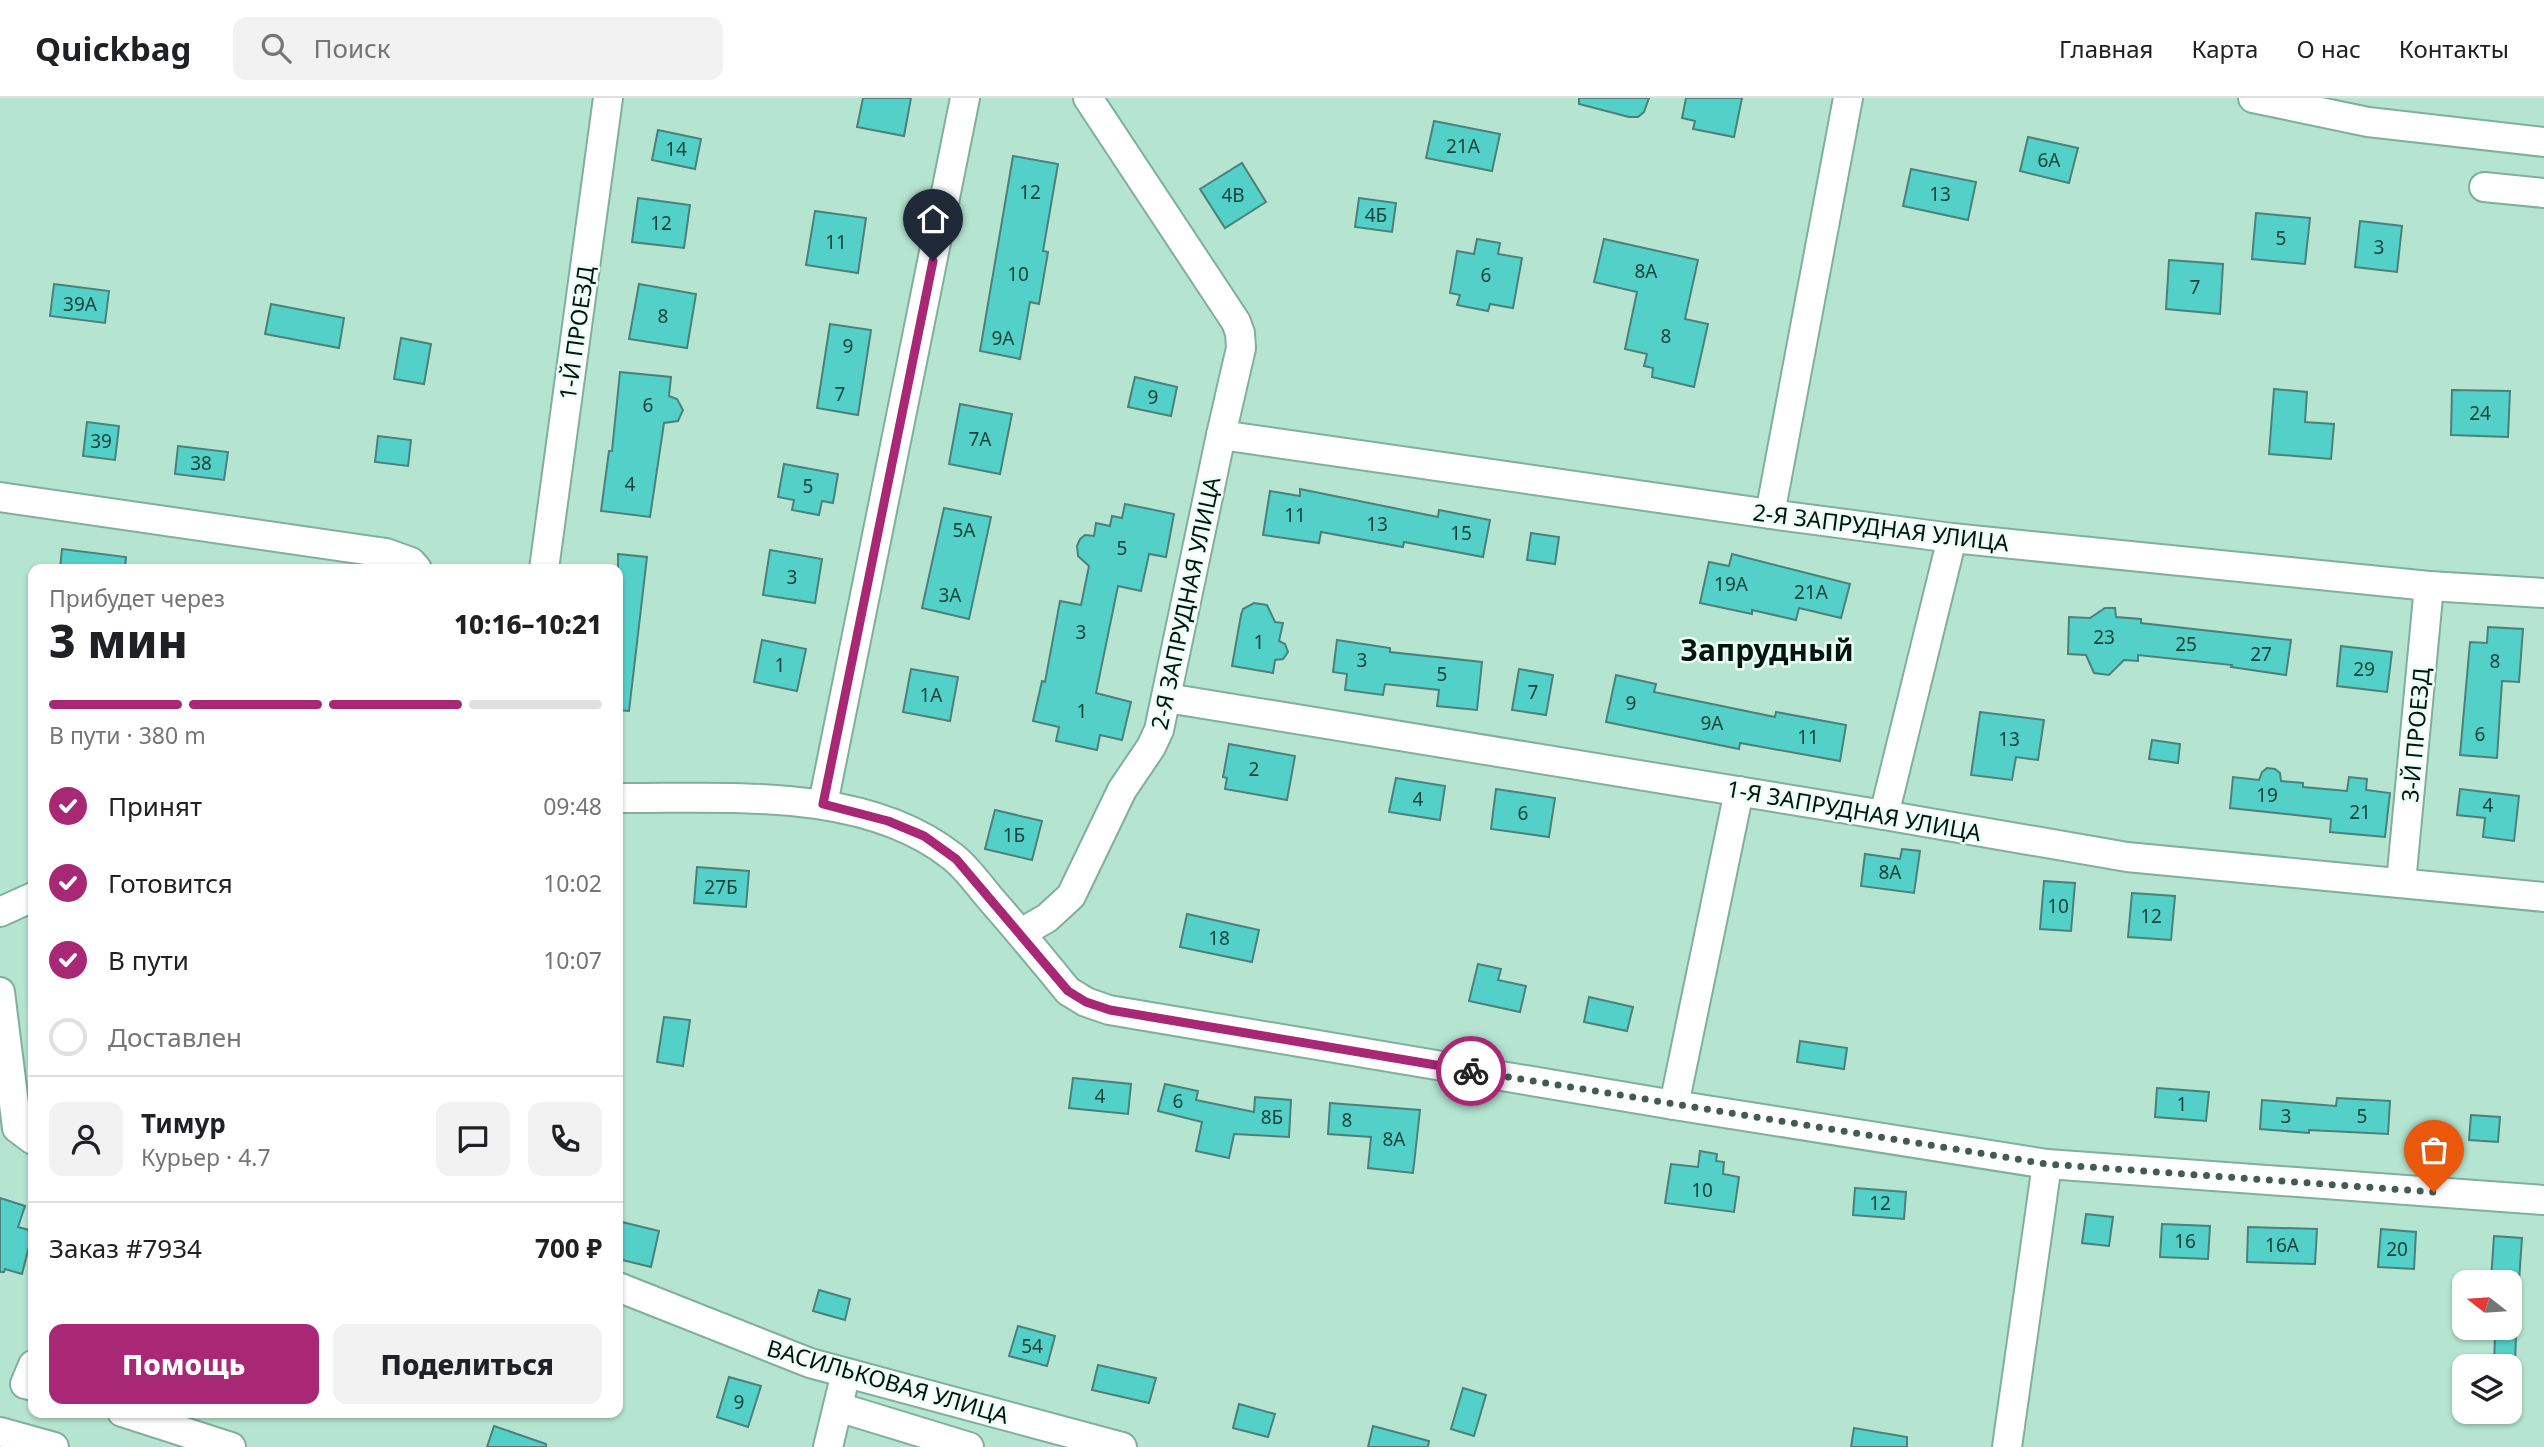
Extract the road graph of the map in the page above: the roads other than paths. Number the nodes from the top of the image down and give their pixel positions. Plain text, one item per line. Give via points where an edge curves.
1 (608, 98) edge
2 (965, 98) edge
3 (1088, 98) edge
4 (1849, 98) edge
5 (2253, 98) edge
6 (2544, 142) edge
7 (2484, 187) dead end
8 (2544, 193) edge
9 (1221, 435) junction
10 (0, 497) edge
11 (1770, 514) junction
12 (1952, 538) junction
13 (413, 564) edge
14 (545, 564) edge
15 (2429, 586) junction
16 (2544, 593) edge
17 (1167, 698) junction
18 (1739, 791) junction
19 (623, 798) edge
20 (823, 804) junction
21 (1884, 815) junction
22 (2401, 883) junction
23 (2544, 897) edge
24 (28, 899) edge
25 (0, 912) edge
26 (1021, 933) junction
27 (0, 992) edge
28 (1674, 1105) junction
29 (28, 1136) edge
30 (2047, 1164) junction
31 (2544, 1200) edge
32 (623, 1289) edge
33 (846, 1374) junction
34 (838, 1407) junction
35 (140, 1418) edge
36 (0, 1432) edge
37 (54, 1447) edge
38 (231, 1447) edge
39 (828, 1447) edge
40 (969, 1447) edge
41 (1122, 1447) edge
42 (2007, 1447) edge

1 - 14 street, 1-Й ПРОЕЗД
2 - 20 street
3 - 9 street, 2-Я ЗАПРУДНАЯ УЛИЦА via 1236,322 1241,348
4 - 11 street
5 - 6 street via 2368,122
7 - 8 street
9 - 11 street, 2-Я ЗАПРУДНАЯ УЛИЦА
9 - 17 street, 2-Я ЗАПРУДНАЯ УЛИЦА
10 - 13 street via 386,553
11 - 12 street, 2-Я ЗАПРУДНАЯ УЛИЦА
12 - 15 street, 2-Я ЗАПРУДНАЯ УЛИЦА
12 - 21 street
15 - 16 street, 2-Я ЗАПРУДНАЯ УЛИЦА
15 - 22 street, 3-Й ПРОЕЗД
17 - 18 street, 1-Я ЗАПРУДНАЯ УЛИЦА
17 - 26 street, 2-Я ЗАПРУДНАЯ УЛИЦА via 1152,747 1122,790 1071,896 1048,918
18 - 21 street, 1-Я ЗАПРУДНАЯ УЛИЦА
18 - 28 street
19 - 20 street
20 - 26 street via 924,836 956,859
21 - 22 street, 1-Я ЗАПРУДНАЯ УЛИЦА via 2127,858
22 - 23 street, 1-Я ЗАПРУДНАЯ УЛИЦА
24 - 25 street
26 - 28 street via 1068,991 1110,1010
27 - 29 street via 17,1128
28 - 30 street
30 - 31 street
30 - 42 street
32 - 33 street, ВАСИЛЬКОВАЯ УЛИЦА
33 - 34 street
33 - 41 street, ВАСИЛЬКОВАЯ УЛИЦА
34 - 39 street
34 - 40 street
35 - 38 street
36 - 37 street

